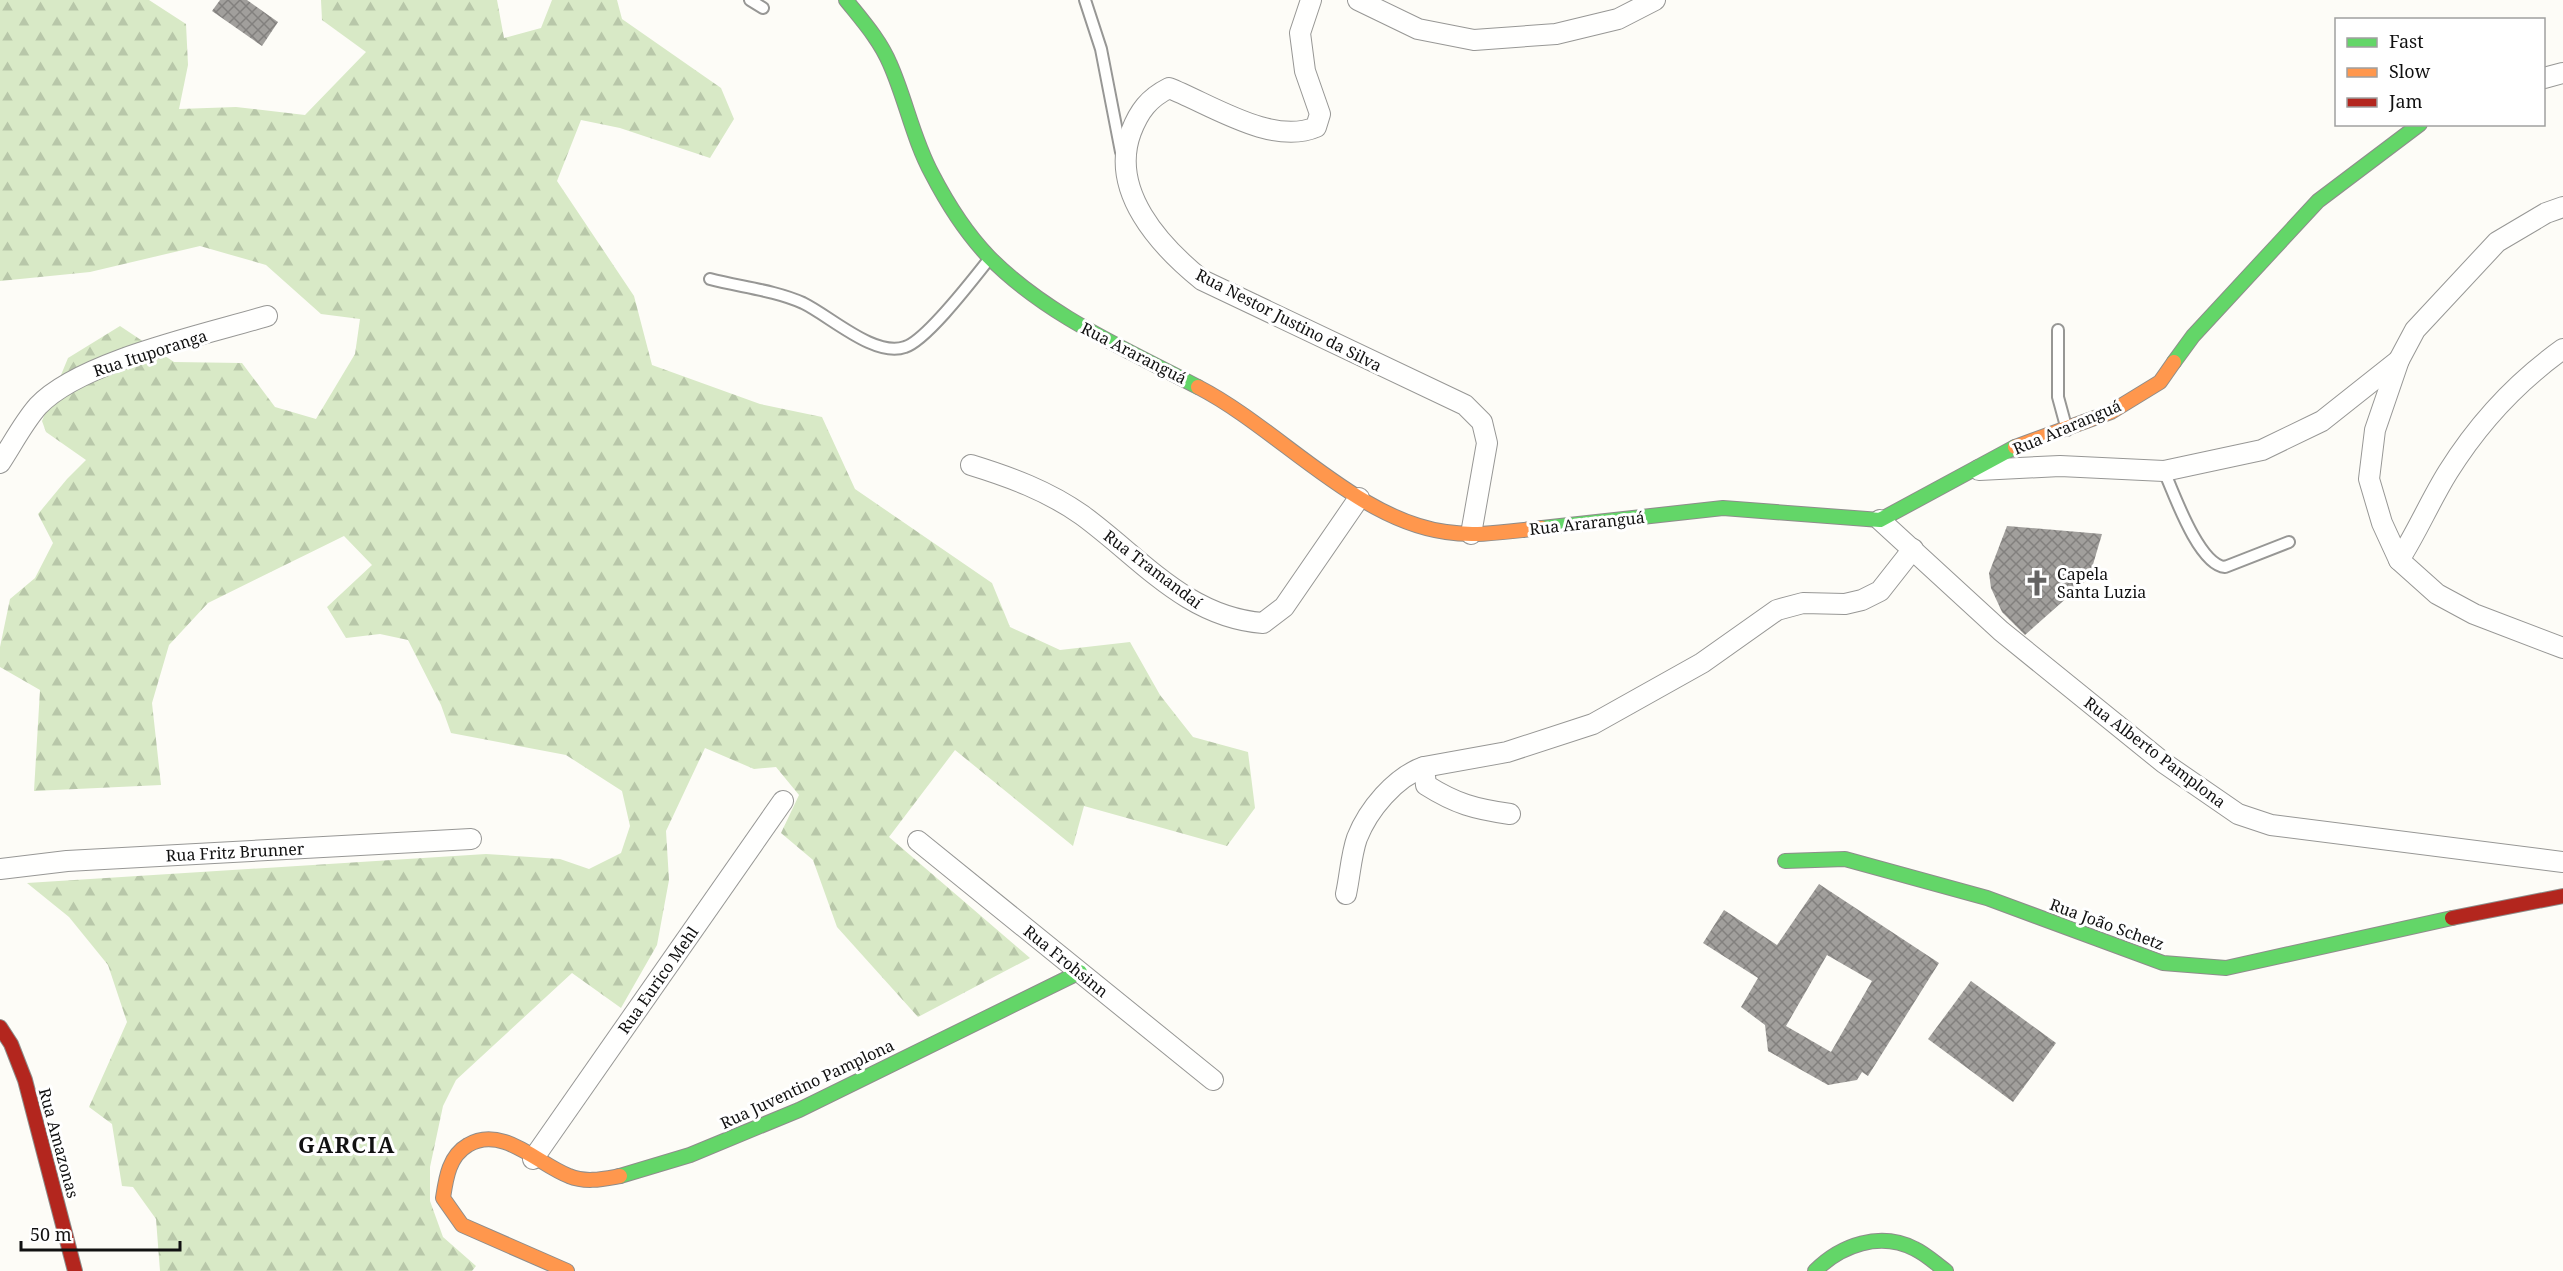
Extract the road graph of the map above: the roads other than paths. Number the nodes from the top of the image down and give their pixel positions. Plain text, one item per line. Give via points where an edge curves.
1 (750, 0) edge
2 (846, 0) edge
3 (1085, 0) edge
4 (1311, 0) edge
5 (1358, 0) edge
6 (1655, 0) edge
7 (764, 8) dead end
8 (2563, 73) edge
9 (2545, 78) edge
10 (2417, 126) edge
11 (1125, 170) junction
12 (2563, 207) edge
13 (990, 258) junction
14 (710, 279) dead end
15 (267, 315) dead end
16 (2058, 330) dead end
17 (2563, 349) edge
18 (2398, 360) junction
19 (2067, 430) junction
20 (0, 464) edge
21 (971, 465) dead end
22 (1973, 470) junction
23 (2164, 471) junction
24 (1359, 498) junction
25 (1880, 520) junction
26 (1472, 534) junction
27 (2289, 542) dead end
28 (1912, 549) junction
29 (2399, 560) junction
30 (2563, 648) edge
31 (1424, 767) junction
32 (783, 801) dead end
33 (1510, 814) dead end
34 (471, 839) dead end
35 (918, 841) dead end
36 (1785, 861) dead end
37 (2563, 862) edge
38 (0, 869) edge
39 (1346, 894) dead end
40 (2563, 896) edge
41 (1080, 972) junction
42 (0, 1027) edge
43 (1213, 1080) dead end
44 (533, 1158) junction
45 (75, 1271) edge
46 (567, 1271) edge
47 (1815, 1271) edge
48 (1946, 1271) edge

1 - 7 lane
2 - 13 street, Rua Araranguá via 873,33 890,63 914,137 933,176 971,236
3 - 11 lane via 1101,49
4 - 11 street, Rua Nestor Justino da Silva via 1300,33 1305,71 1320,114 1316,127 1303,133 1246,123 1169,88 1154,96 1137,116 1128,141
5 - 6 street via 1418,29 1474,40 1556,34 1618,19
8 - 9 street
10 - 19 street, Rua Araranguá via 2318,201 2193,336 2160,382 2111,412
11 - 26 street, Rua Nestor Justino da Silva via 1132,196 1148,223 1176,259 1202,280 1465,405 1482,422 1487,443
12 - 18 street via 2497,242 2415,330
13 - 14 lane via 942,316 908,347 893,351 873,344 804,303
13 - 24 street, Rua Araranguá via 1076,323 1231,404
15 - 20 street, Rua Ituporanga via 108,364 59,389 38,406
16 - 19 lane via 2058,397
17 - 29 street via 2534,370 2495,410 2448,472
18 - 23 street via 2322,421 2262,450
18 - 29 street via 2375,430 2369,479 2382,523
19 - 22 street, Rua Araranguá via 2025,442
21 - 24 street, Rua Tramandaí via 1015,478 1082,515 1177,591 1212,613 1263,623 1284,607
22 - 23 street via 2060,466
22 - 25 street, Rua Araranguá
23 - 27 lane via 2182,514 2209,560 2217,566 2225,567
24 - 26 street, Rua Araranguá via 1401,520 1444,532
25 - 26 street, Rua Araranguá via 1723,508
25 - 28 street, Rua Alberto Pamplona
28 - 31 street via 1880,591 1845,604 1803,603 1777,610 1702,663 1593,724 1506,752
28 - 37 street, Rua Alberto Pamplona via 2001,631 2164,763 2238,814 2271,825
29 - 30 street via 2437,594 2474,614
31 - 33 street via 1426,785 1453,802
31 - 39 street via 1410,771 1370,813 1356,839
32 - 44 street, Rua Eurico Mehl
34 - 38 street, Rua Fritz Brunner via 78,861
35 - 41 street, Rua Frohsinn
36 - 40 street, Rua João Schetz via 1845,860 1987,898 2163,963 2226,968
41 - 43 street, Rua Frohsinn
41 - 44 street, Rua Juventino Pamplona via 799,1110 642,1170 582,1180
42 - 45 street, Rua Amazonas via 26,1080
44 - 46 street, Rua Juventino Pamplona via 504,1142 484,1138 460,1148 446,1172 443,1198 462,1225
47 - 48 street via 1829,1255 1869,1240 1912,1247

